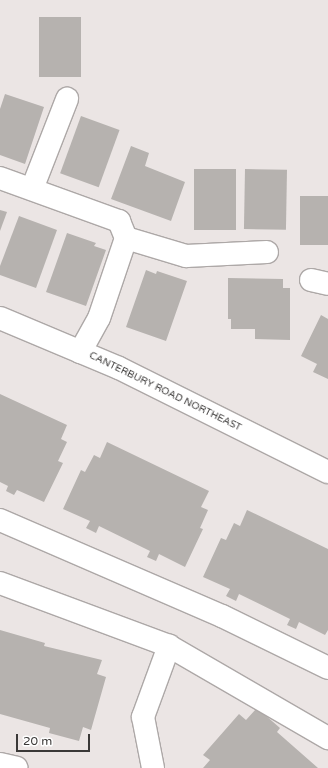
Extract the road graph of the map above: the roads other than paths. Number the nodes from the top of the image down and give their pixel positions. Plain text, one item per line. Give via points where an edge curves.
1 (67, 99) dead end
2 (0, 178) edge
3 (32, 189) junction
4 (126, 238) junction
5 (267, 252) dead end
6 (0, 318) edge
7 (80, 352) junction
8 (328, 472) edge
9 (0, 520) edge
10 (0, 583) edge
11 (169, 646) junction
12 (328, 668) edge
13 (328, 738) edge
14 (0, 764) edge
15 (18, 768) edge
16 (154, 768) edge

1 - 3 street
2 - 3 street
3 - 4 street via 119,221
4 - 5 street via 186,256
4 - 7 street via 100,318
6 - 7 street, CANTERBURY ROAD NORTHEAST
7 - 8 street, CANTERBURY ROAD NORTHEAST via 119,368
9 - 12 street via 222,616
10 - 11 street
11 - 13 street
11 - 16 street via 142,717
14 - 15 street

